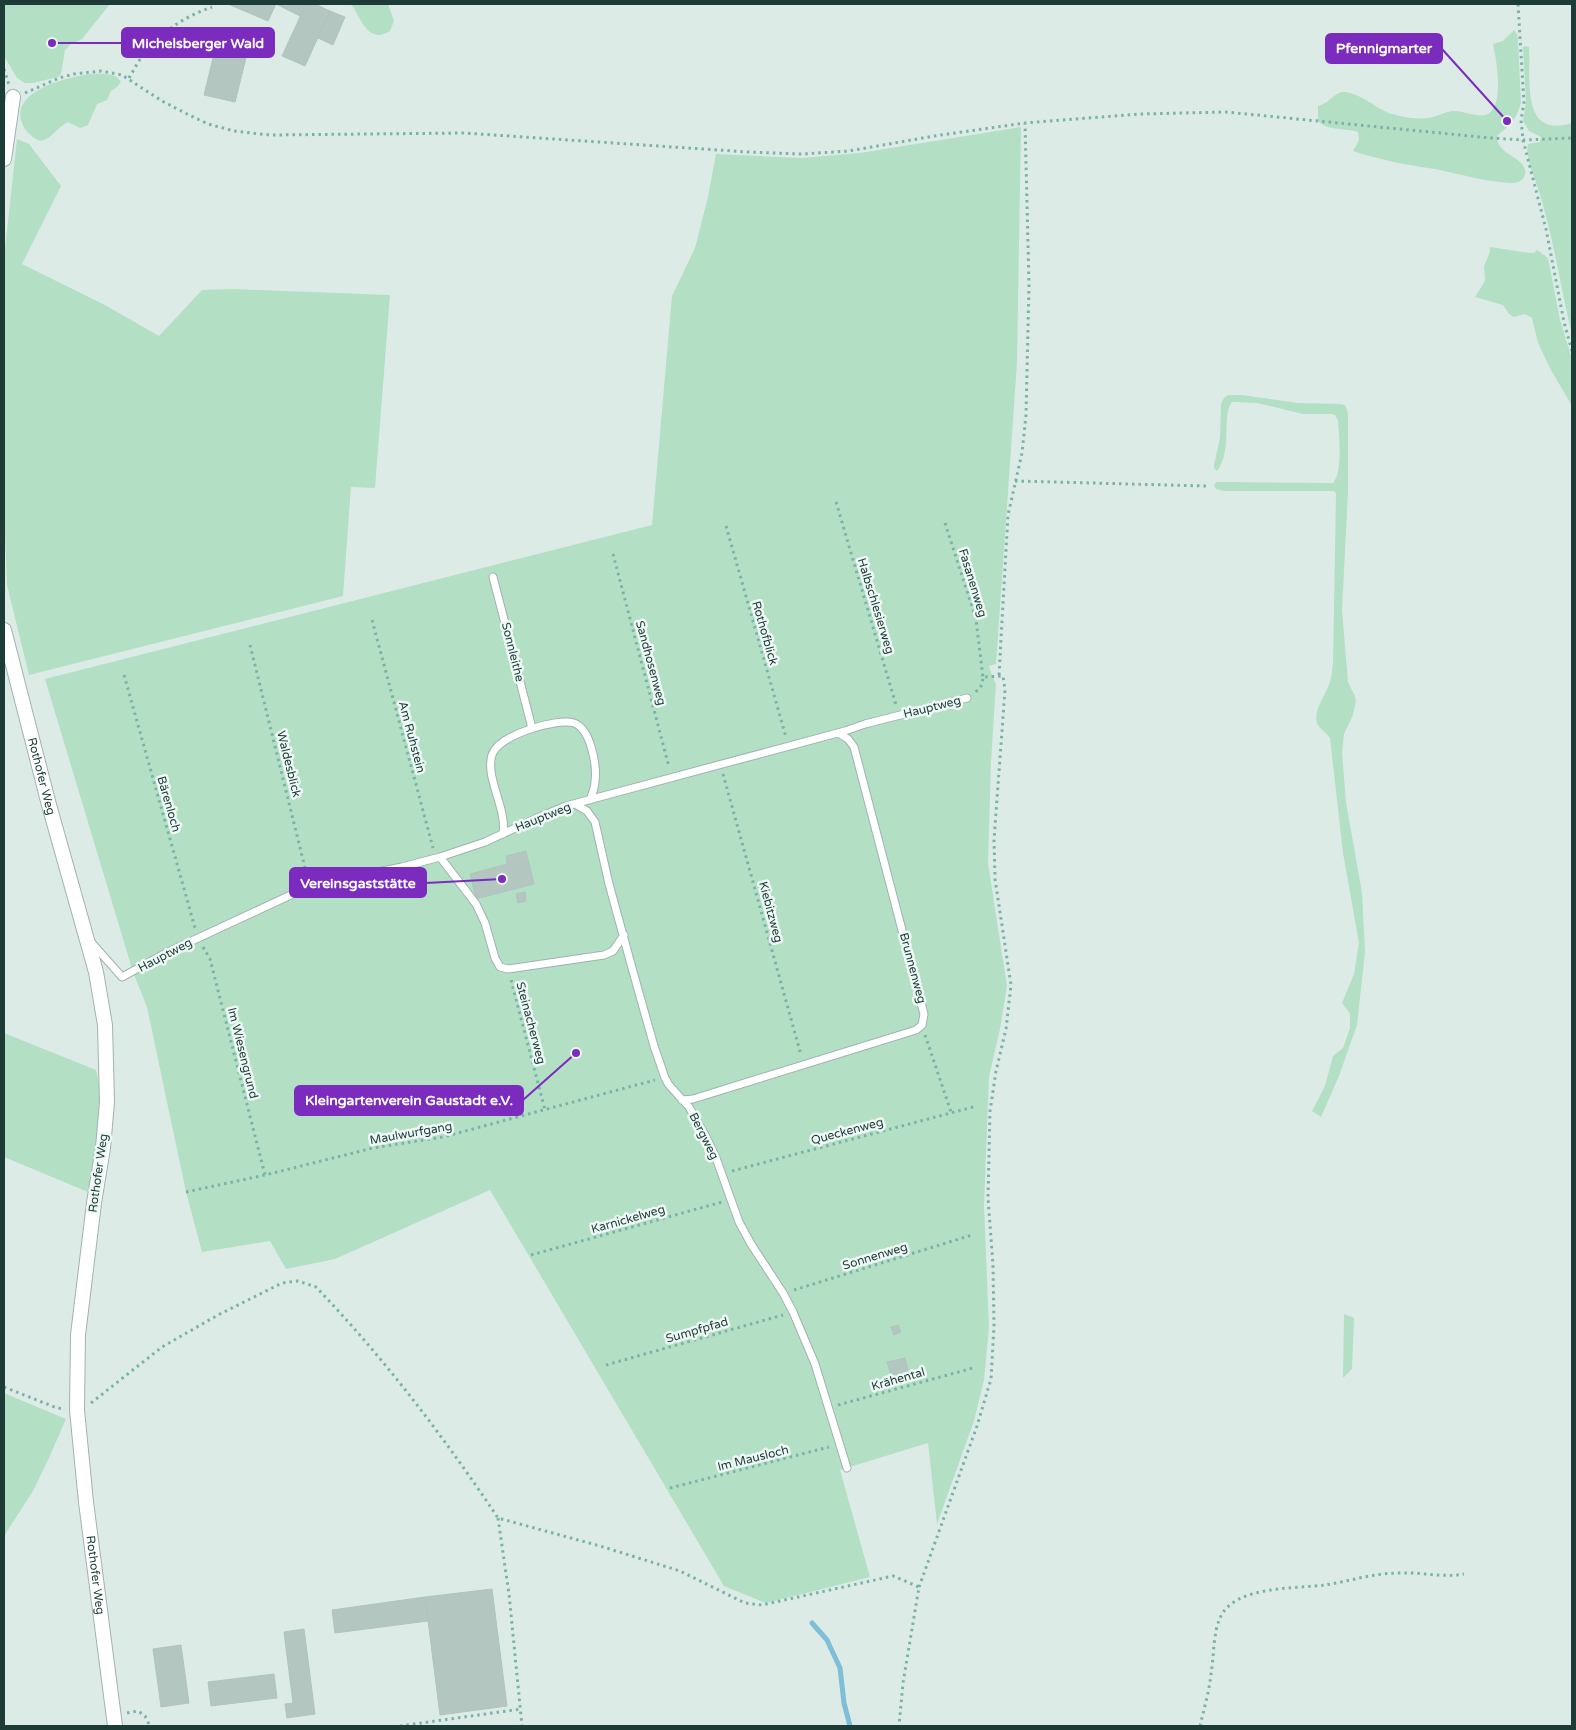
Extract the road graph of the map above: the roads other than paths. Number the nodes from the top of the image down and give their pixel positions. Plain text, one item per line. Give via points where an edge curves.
1 (13, 97) road end
2 (4, 159) edge
3 (494, 577) dead end
4 (4, 630) edge
5 (967, 698) road end
6 (532, 728) junction
7 (838, 732) junction
8 (590, 800) junction
9 (575, 804) junction
10 (503, 834) junction
11 (438, 858) junction
12 (624, 935) junction
13 (87, 938) junction
14 (682, 1100) junction
15 (846, 1468) dead end
16 (114, 1721) edge

1 - 2 street
3 - 6 lane, Sonnleithe
4 - 13 street, Rothofer Weg
5 - 7 lane, Hauptweg
6 - 8 lane via 566,722 577,725 586,733 596,775
6 - 10 lane via 502,741 492,754 492,775 504,817
7 - 8 lane, Hauptweg
7 - 14 lane, Brunnenweg via 854,747 924,1014 922,1025 916,1030
8 - 9 lane, Hauptweg
9 - 10 lane, Hauptweg
9 - 12 lane, Bergweg via 587,811 594,822
10 - 11 lane, Hauptweg
11 - 12 lane via 476,904 500,967 508,969 604,955 613,951
11 - 13 lane, Hauptweg via 310,886 122,977
12 - 14 lane, Bergweg via 654,1046 669,1085
13 - 16 street, Rothofer Weg via 104,1025 107,1102 78,1335 77,1410
14 - 15 lane, Bergweg via 705,1135 751,1244 793,1312 815,1364

